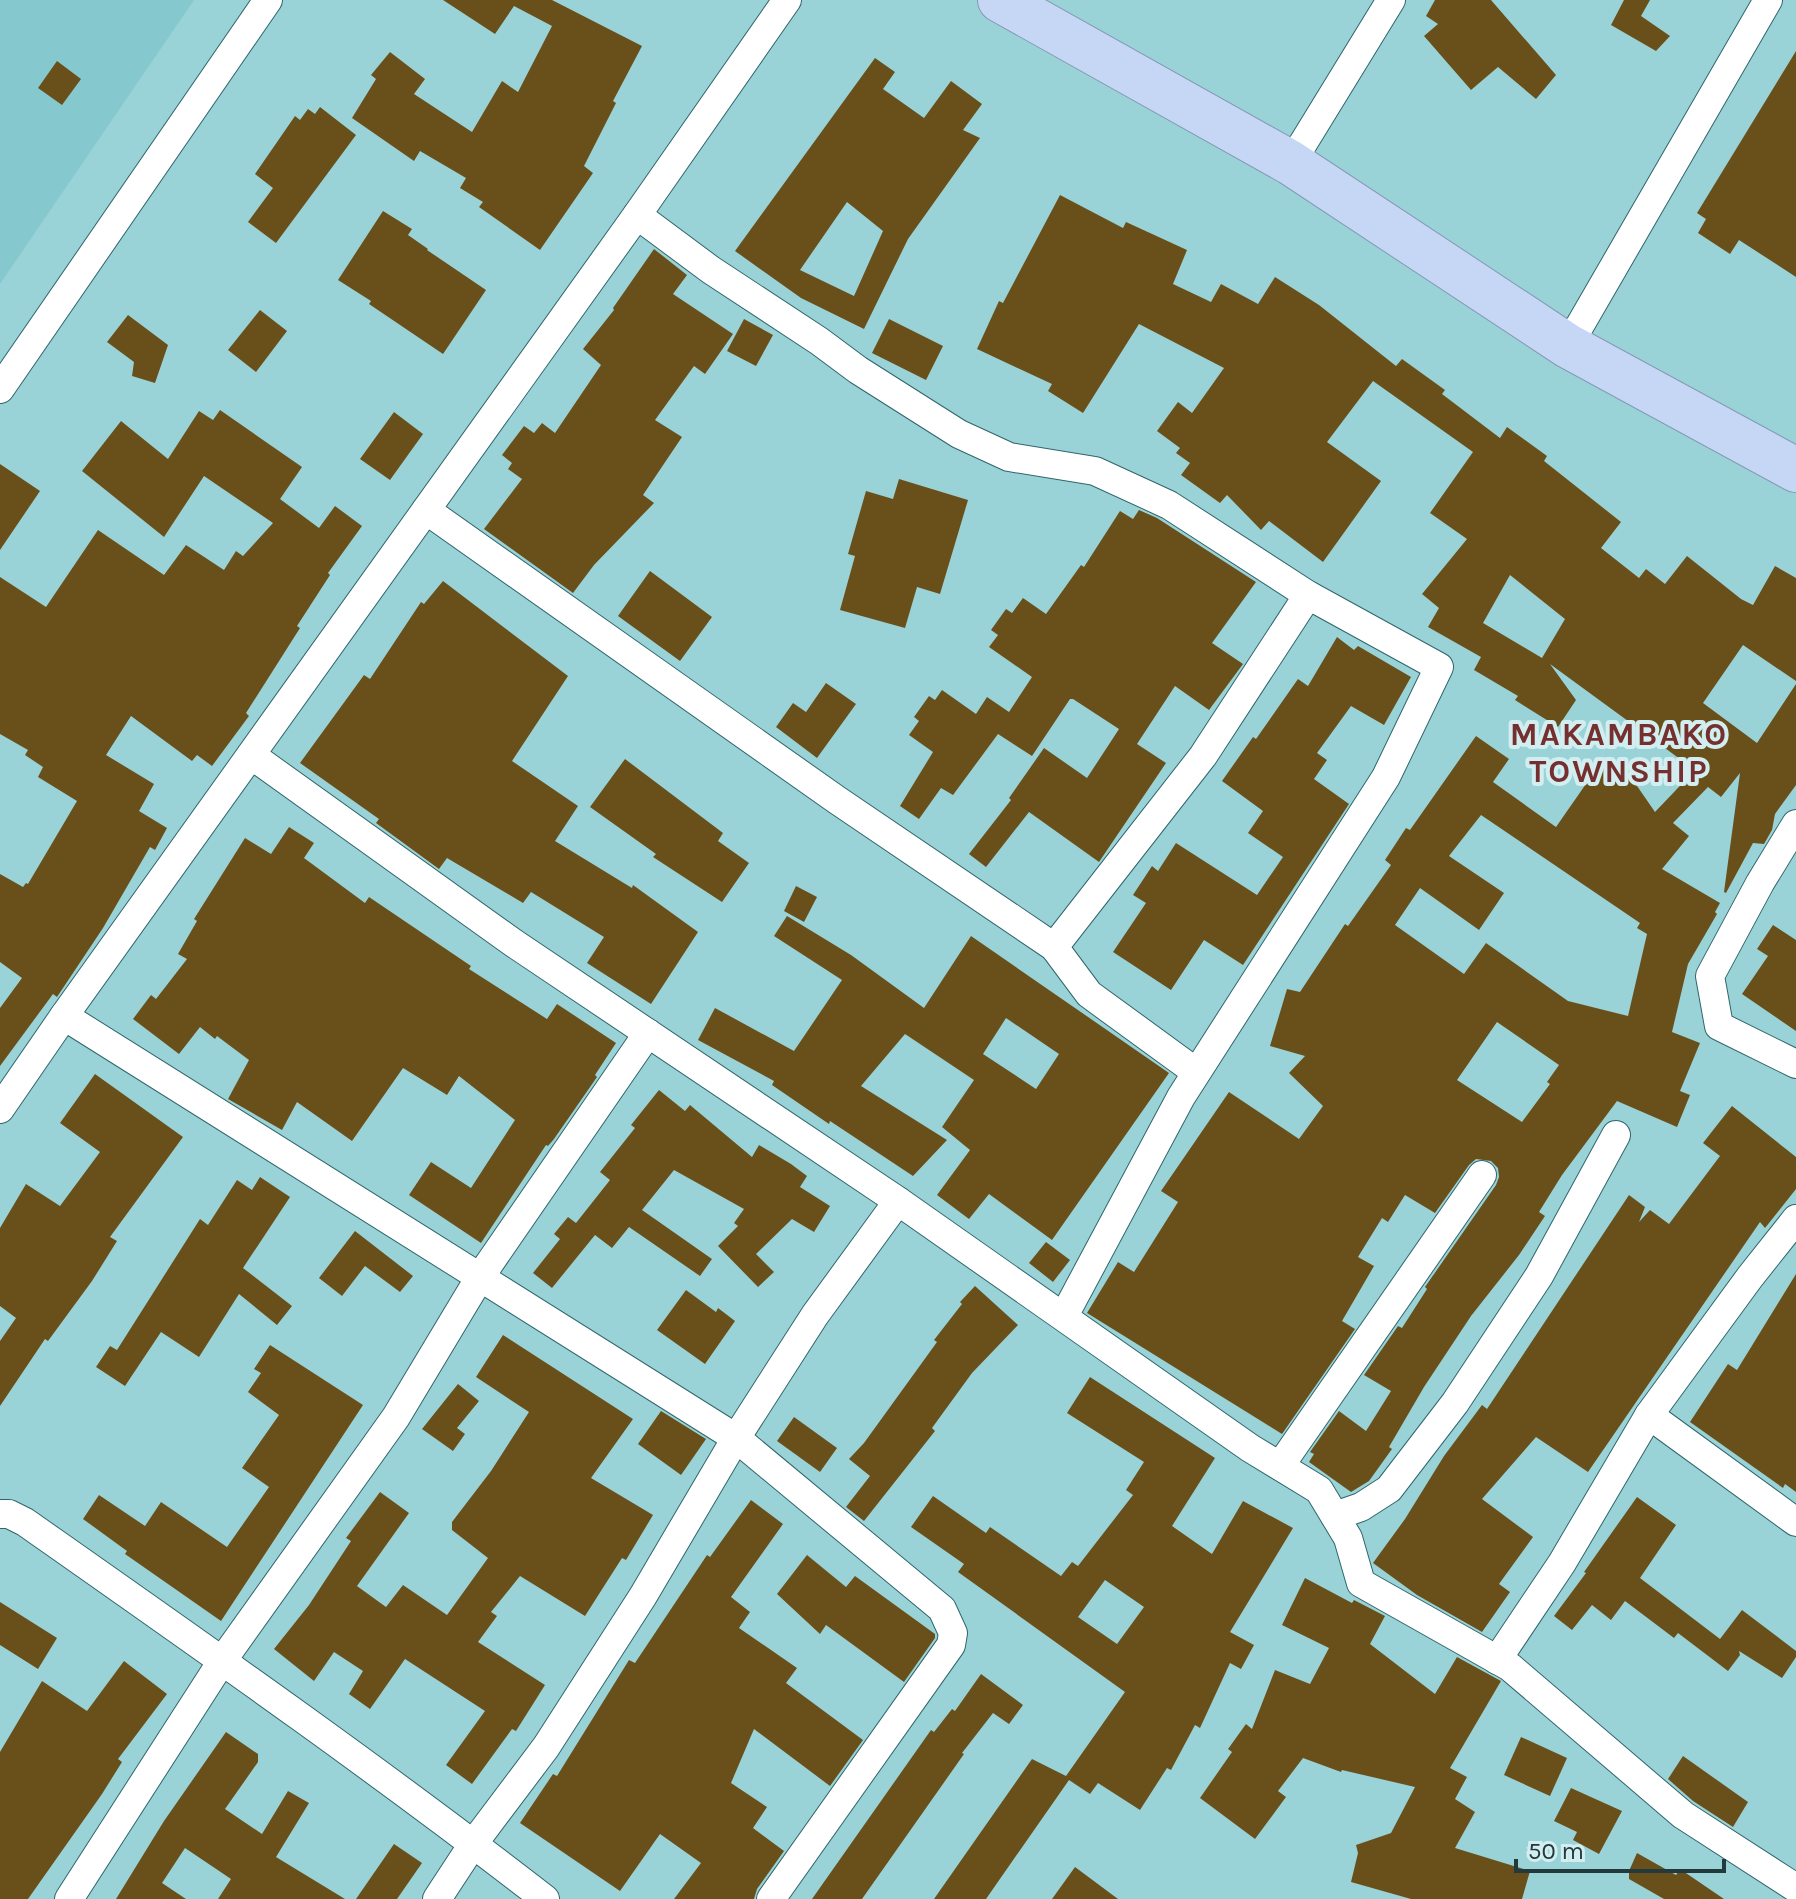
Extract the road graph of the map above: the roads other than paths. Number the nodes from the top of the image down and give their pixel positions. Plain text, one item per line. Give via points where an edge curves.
1 (268, 0) edge
2 (787, 0) edge
3 (1000, 0) edge
4 (1391, 0) edge
5 (1768, 0) edge
6 (1291, 163) junction
7 (637, 215) junction
8 (1568, 346) junction
9 (0, 389) edge
10 (1796, 470) edge
11 (426, 510) junction
12 (1308, 595) junction
13 (251, 755) junction
14 (1796, 824) edge
15 (1054, 947) junction
16 (64, 1016) junction
17 (648, 1033) junction
18 (1796, 1064) edge
19 (1196, 1072) junction
20 (0, 1109) edge
21 (1616, 1135) dead end
22 (1482, 1175) dead end
23 (898, 1201) junction
24 (1796, 1219) edge
25 (480, 1277) junction
26 (1064, 1316) junction
27 (1649, 1415) junction
28 (736, 1438) junction
29 (1280, 1466) junction
30 (0, 1514) edge
31 (1335, 1516) junction
32 (1796, 1522) edge
33 (1497, 1660) junction
34 (222, 1661) junction
35 (473, 1844) junction
36 (1796, 1888) edge
37 (69, 1899) edge
38 (437, 1899) edge
39 (545, 1899) edge
40 (771, 1899) edge

1 - 9 street
2 - 7 street
3 - 6 highway
4 - 6 street
5 - 8 street
6 - 8 highway
7 - 11 street
7 - 12 street via 959,434 1009,457 1095,471 1169,505
8 - 10 highway
11 - 13 street
11 - 15 street
12 - 15 street via 1203,756
12 - 19 street via 1439,667 1386,777
13 - 16 street
13 - 17 street
14 - 18 street via 1710,976 1719,1026
15 - 19 street via 1089,994
16 - 20 street
16 - 25 street
17 - 23 street
17 - 25 street
19 - 26 street
21 - 31 street via 1539,1276 1455,1403 1389,1489
22 - 29 street
23 - 26 street
23 - 28 street via 815,1315
24 - 27 street
25 - 28 street
25 - 34 street via 396,1417
26 - 29 street
27 - 32 street
27 - 33 street via 1562,1563
28 - 35 street via 554,1735
28 - 40 street via 942,1609 953,1633 951,1645
29 - 31 street via 1319,1490
30 - 34 street via 25,1522
31 - 33 street via 1348,1538 1361,1583
33 - 36 street via 1683,1815
34 - 35 street
34 - 37 street
35 - 38 street
35 - 39 street

